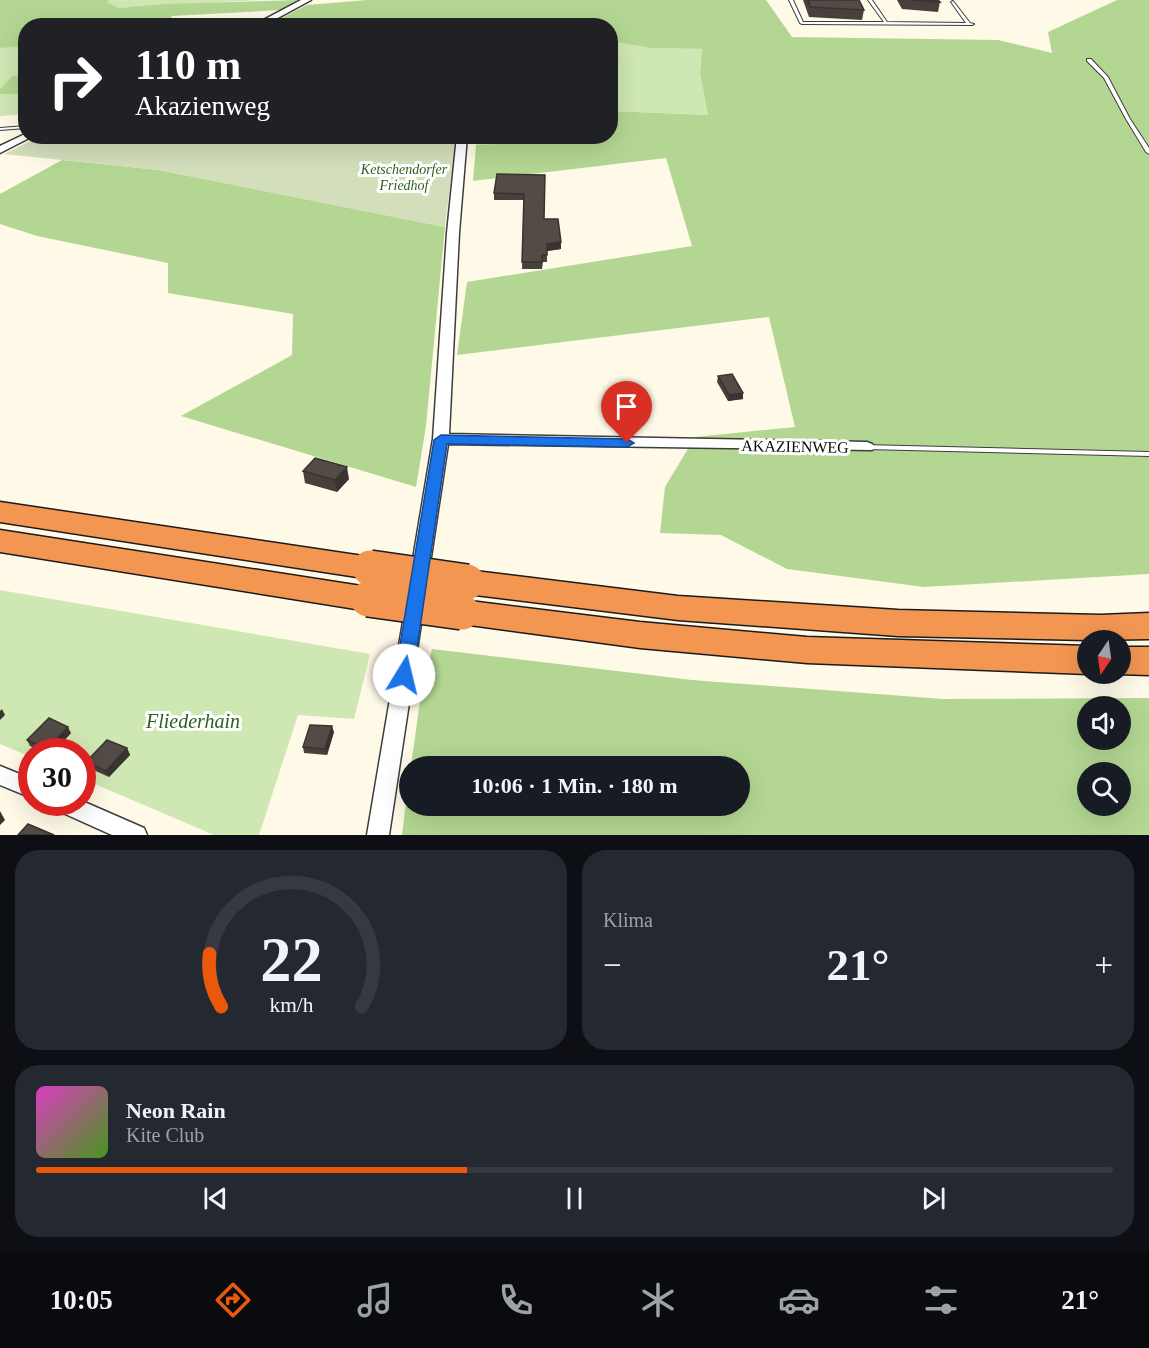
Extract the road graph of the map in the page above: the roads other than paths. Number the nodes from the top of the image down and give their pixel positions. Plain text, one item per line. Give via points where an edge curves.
1 (307, 0) edge
2 (791, 0) edge
3 (870, 0) edge
4 (953, 2) dead end
5 (272, 18) edge
6 (886, 23) junction
7 (1089, 60) dead end
8 (18, 128) edge
9 (0, 129) edge
10 (18, 141) edge
11 (461, 144) edge
12 (0, 150) edge
13 (1149, 152) edge
14 (441, 440) junction
15 (867, 447) joint
16 (1149, 454) edge
17 (0, 512) edge
18 (0, 541) edge
19 (369, 583) junction
20 (464, 597) junction
21 (1149, 626) edge
22 (1077, 660) edge
23 (1131, 661) edge
24 (1149, 662) edge
25 (0, 775) edge
26 (18, 783) edge
27 (93, 816) edge
28 (136, 835) edge
29 (378, 835) edge

1 - 5 street
2 - 6 lane via 802,23
3 - 6 lane
4 - 6 lane via 970,24
7 - 13 lane via 1106,77
8 - 9 lane
10 - 12 street
11 - 14 street
14 - 15 street, AKAZIENWEG
14 - 29 street
15 - 16 lane, AKAZIENWEG
17 - 19 highway
18 - 19 highway
19 - 20 highway, bridge
20 - 21 highway via 898,623
20 - 22 highway via 640,635 807,650
23 - 24 highway
25 - 26 street
27 - 28 street

